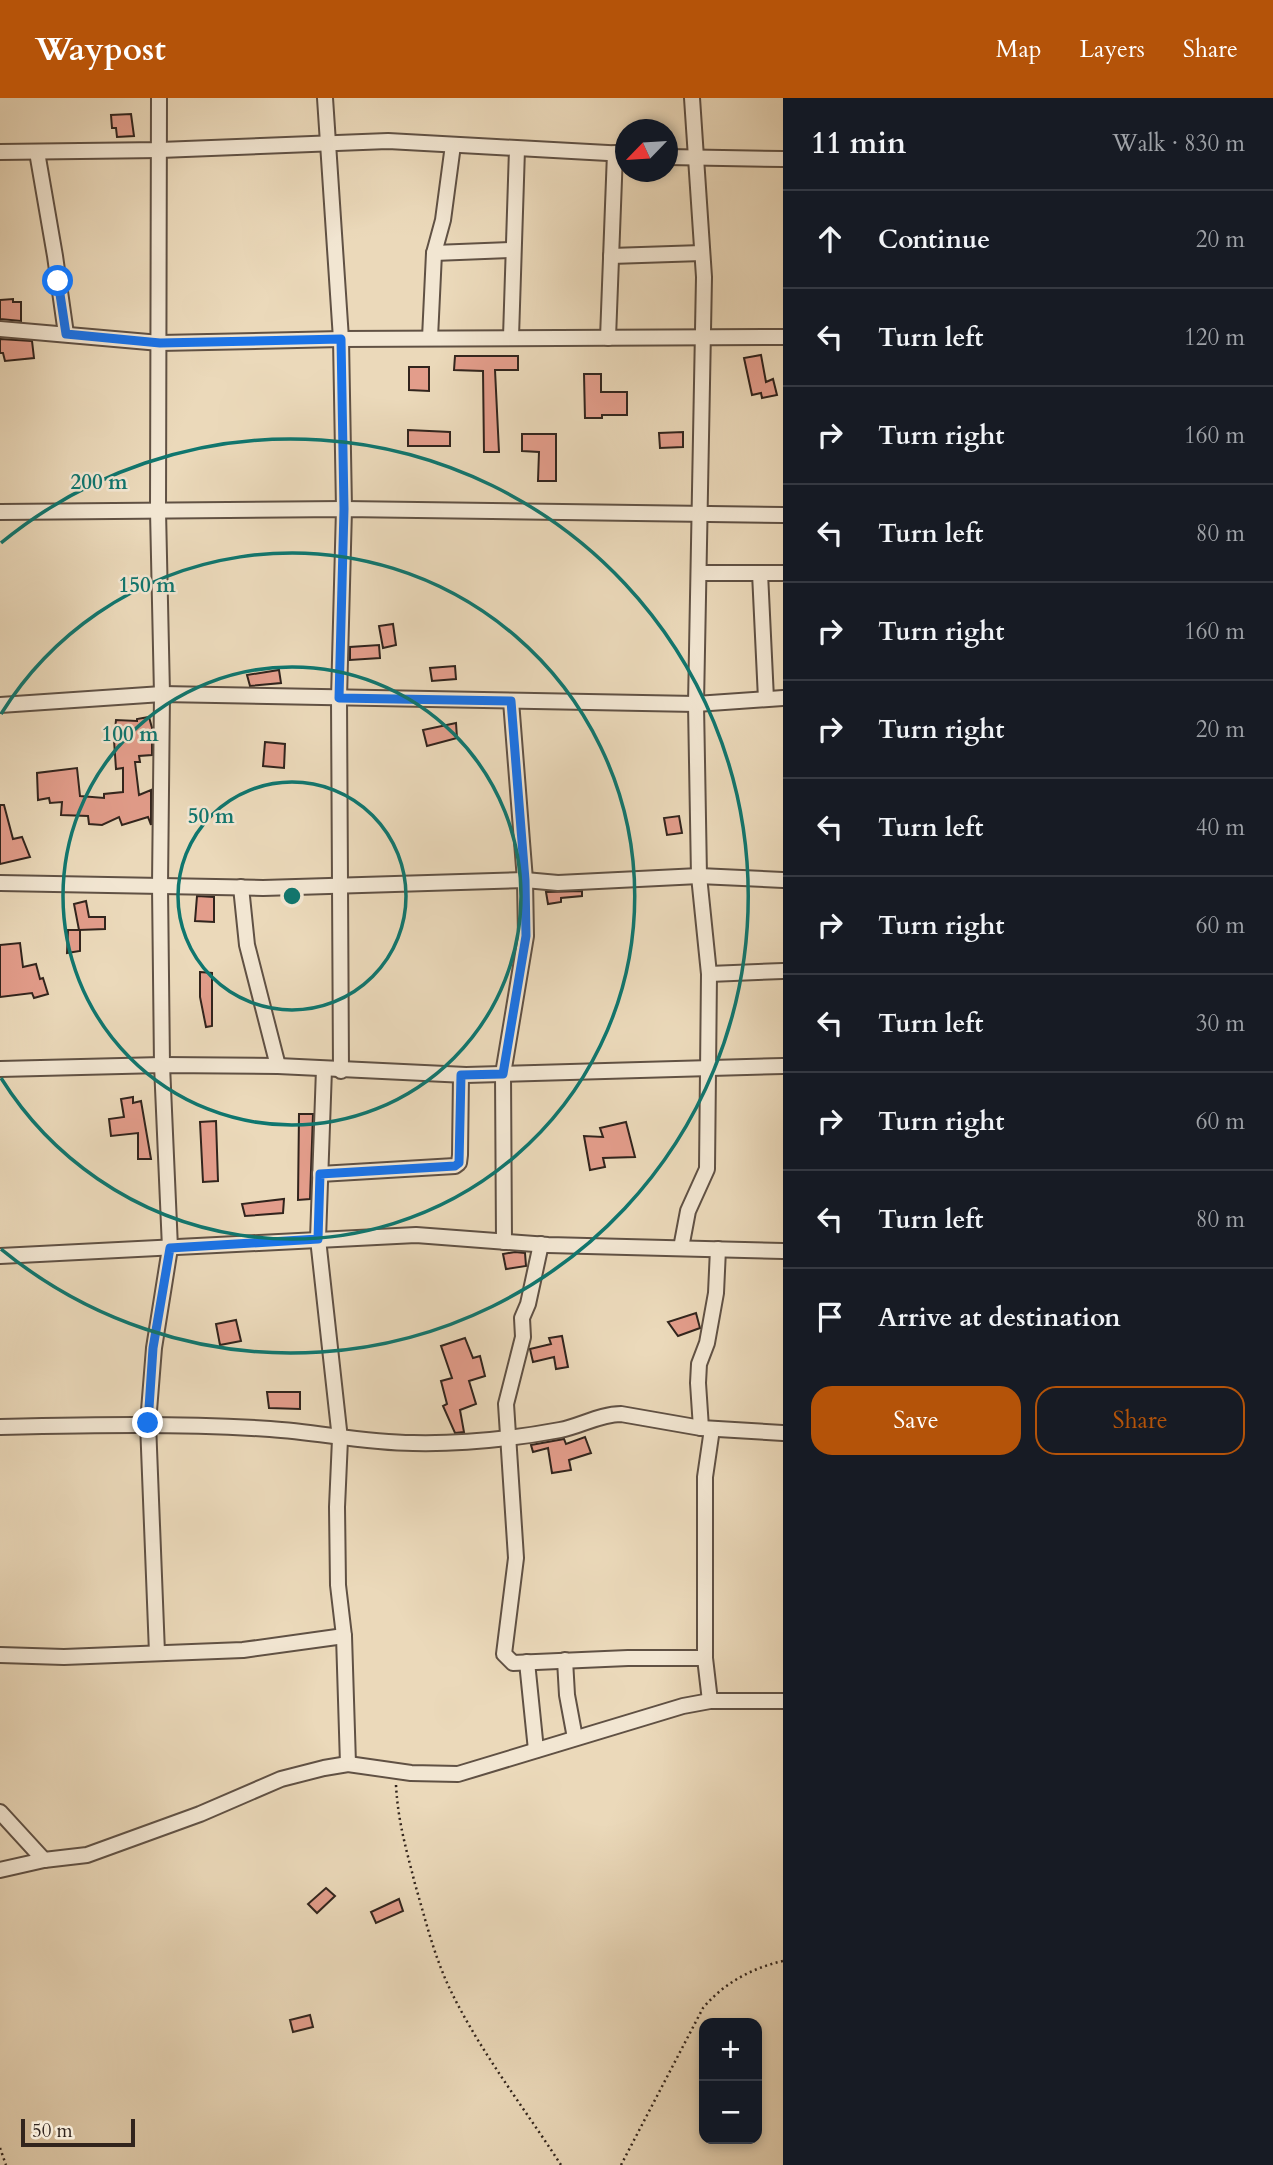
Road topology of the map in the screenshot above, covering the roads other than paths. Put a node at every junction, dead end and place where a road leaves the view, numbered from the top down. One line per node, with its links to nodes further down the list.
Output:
1 (159, 98): 7 (street)
2 (325, 98): 4 (street)
3 (692, 98): 12 (street)
4 (328, 142): 5 (street); 7 (street); 26 (street)
5 (453, 145): 6 (street); 16 (street)
6 (517, 149): 10 (street); 15 (street)
7 (160, 150): 9 (street); 27 (street)
8 (0, 152): 9 (street)
9 (37, 152): 20 (street)
10 (615, 154)
11 (678, 158): 12 (street)
12 (695, 159): 13 (street); 17 (street)
13 (783, 159)
14 (618, 182): 18 (street)
15 (513, 250): 16 (street); 21 (street)
16 (434, 253): 24 (street)
17 (702, 253): 18 (street); 22 (street)
18 (611, 256): 25 (street)
19 (0, 329): 20 (street)
20 (66, 334): 27 (street)
21 (511, 337): 24 (street); 25 (street)
22 (701, 337): 23 (street); 25 (street); 31 (street)
23 (783, 337)
24 (430, 338): 26 (street)
25 (608, 338)
26 (341, 339): 27 (street); 28 (street)
27 (160, 343): 29 (street)
28 (344, 509): 29 (street); 31 (street); 38 (street)
29 (158, 511): 30 (street); 37 (street)
30 (0, 512)
31 (700, 514): 32 (street); 34 (street)
32 (783, 515): 33 (street)
33 (783, 523)
34 (700, 573): 35 (street); 42 (street)
35 (760, 573): 36 (street); 40 (street)
36 (783, 573)
37 (162, 694): 38 (street); 43 (street); 48 (street)
38 (339, 698): 41 (street); 50 (street)
39 (783, 698): 40 (street)
40 (766, 699): 42 (street)
41 (511, 701): 42 (street); 45 (street)
42 (696, 704): 44 (street)
43 (0, 705)
44 (699, 876): 45 (street); 46 (street); 52 (street)
45 (525, 880): 50 (street); 60 (street)
46 (783, 880)
47 (0, 883): 48 (street)
48 (160, 886): 49 (street); 53 (street)
49 (241, 887): 50 (street); 54 (street)
50 (339, 887): 59 (street)
51 (783, 971): 52 (street)
52 (709, 974): 56 (street)
53 (162, 1065): 54 (street); 57 (street); 66 (street)
54 (278, 1066): 58 (street)
55 (783, 1066): 56 (street)
56 (706, 1067): 60 (street); 67 (street)
57 (0, 1069)
58 (324, 1069): 59 (street); 62 (street)
59 (341, 1071): 61 (street)
60 (503, 1074): 61 (street); 64 (street)
61 (461, 1075): 62 (street)
62 (320, 1174): 63 (street)
63 (318, 1239): 64 (street); 66 (street); 75 (street)
64 (504, 1242): 65 (street)
65 (541, 1244): 67 (street); 76 (street)
66 (170, 1248): 70 (street); 71 (street)
67 (681, 1248): 68 (street)
68 (718, 1249): 69 (street); 73 (street)
69 (783, 1251)
70 (0, 1256)
71 (148, 1423): 72 (street); 75 (street); 78 (street)
72 (0, 1427)
73 (706, 1429): 74 (street); 76 (street); 80 (street)
74 (783, 1433)
75 (340, 1439): 76 (street); 77 (street)
76 (507, 1439): 82 (street)
77 (344, 1636): 78 (street); 87 (street)
78 (157, 1653): 79 (street)
79 (0, 1654)
80 (705, 1658): 81 (street); 83 (street)
81 (565, 1660): 82 (street); 85 (street)
82 (527, 1662): 86 (street)
83 (710, 1700): 84 (street); 85 (street)
84 (783, 1701)
85 (575, 1738): 86 (street)
86 (536, 1750): 87 (street)
87 (348, 1764): 89 (street)
88 (0, 1812): 89 (street)
89 (44, 1860): 90 (street)
90 (0, 1870)

